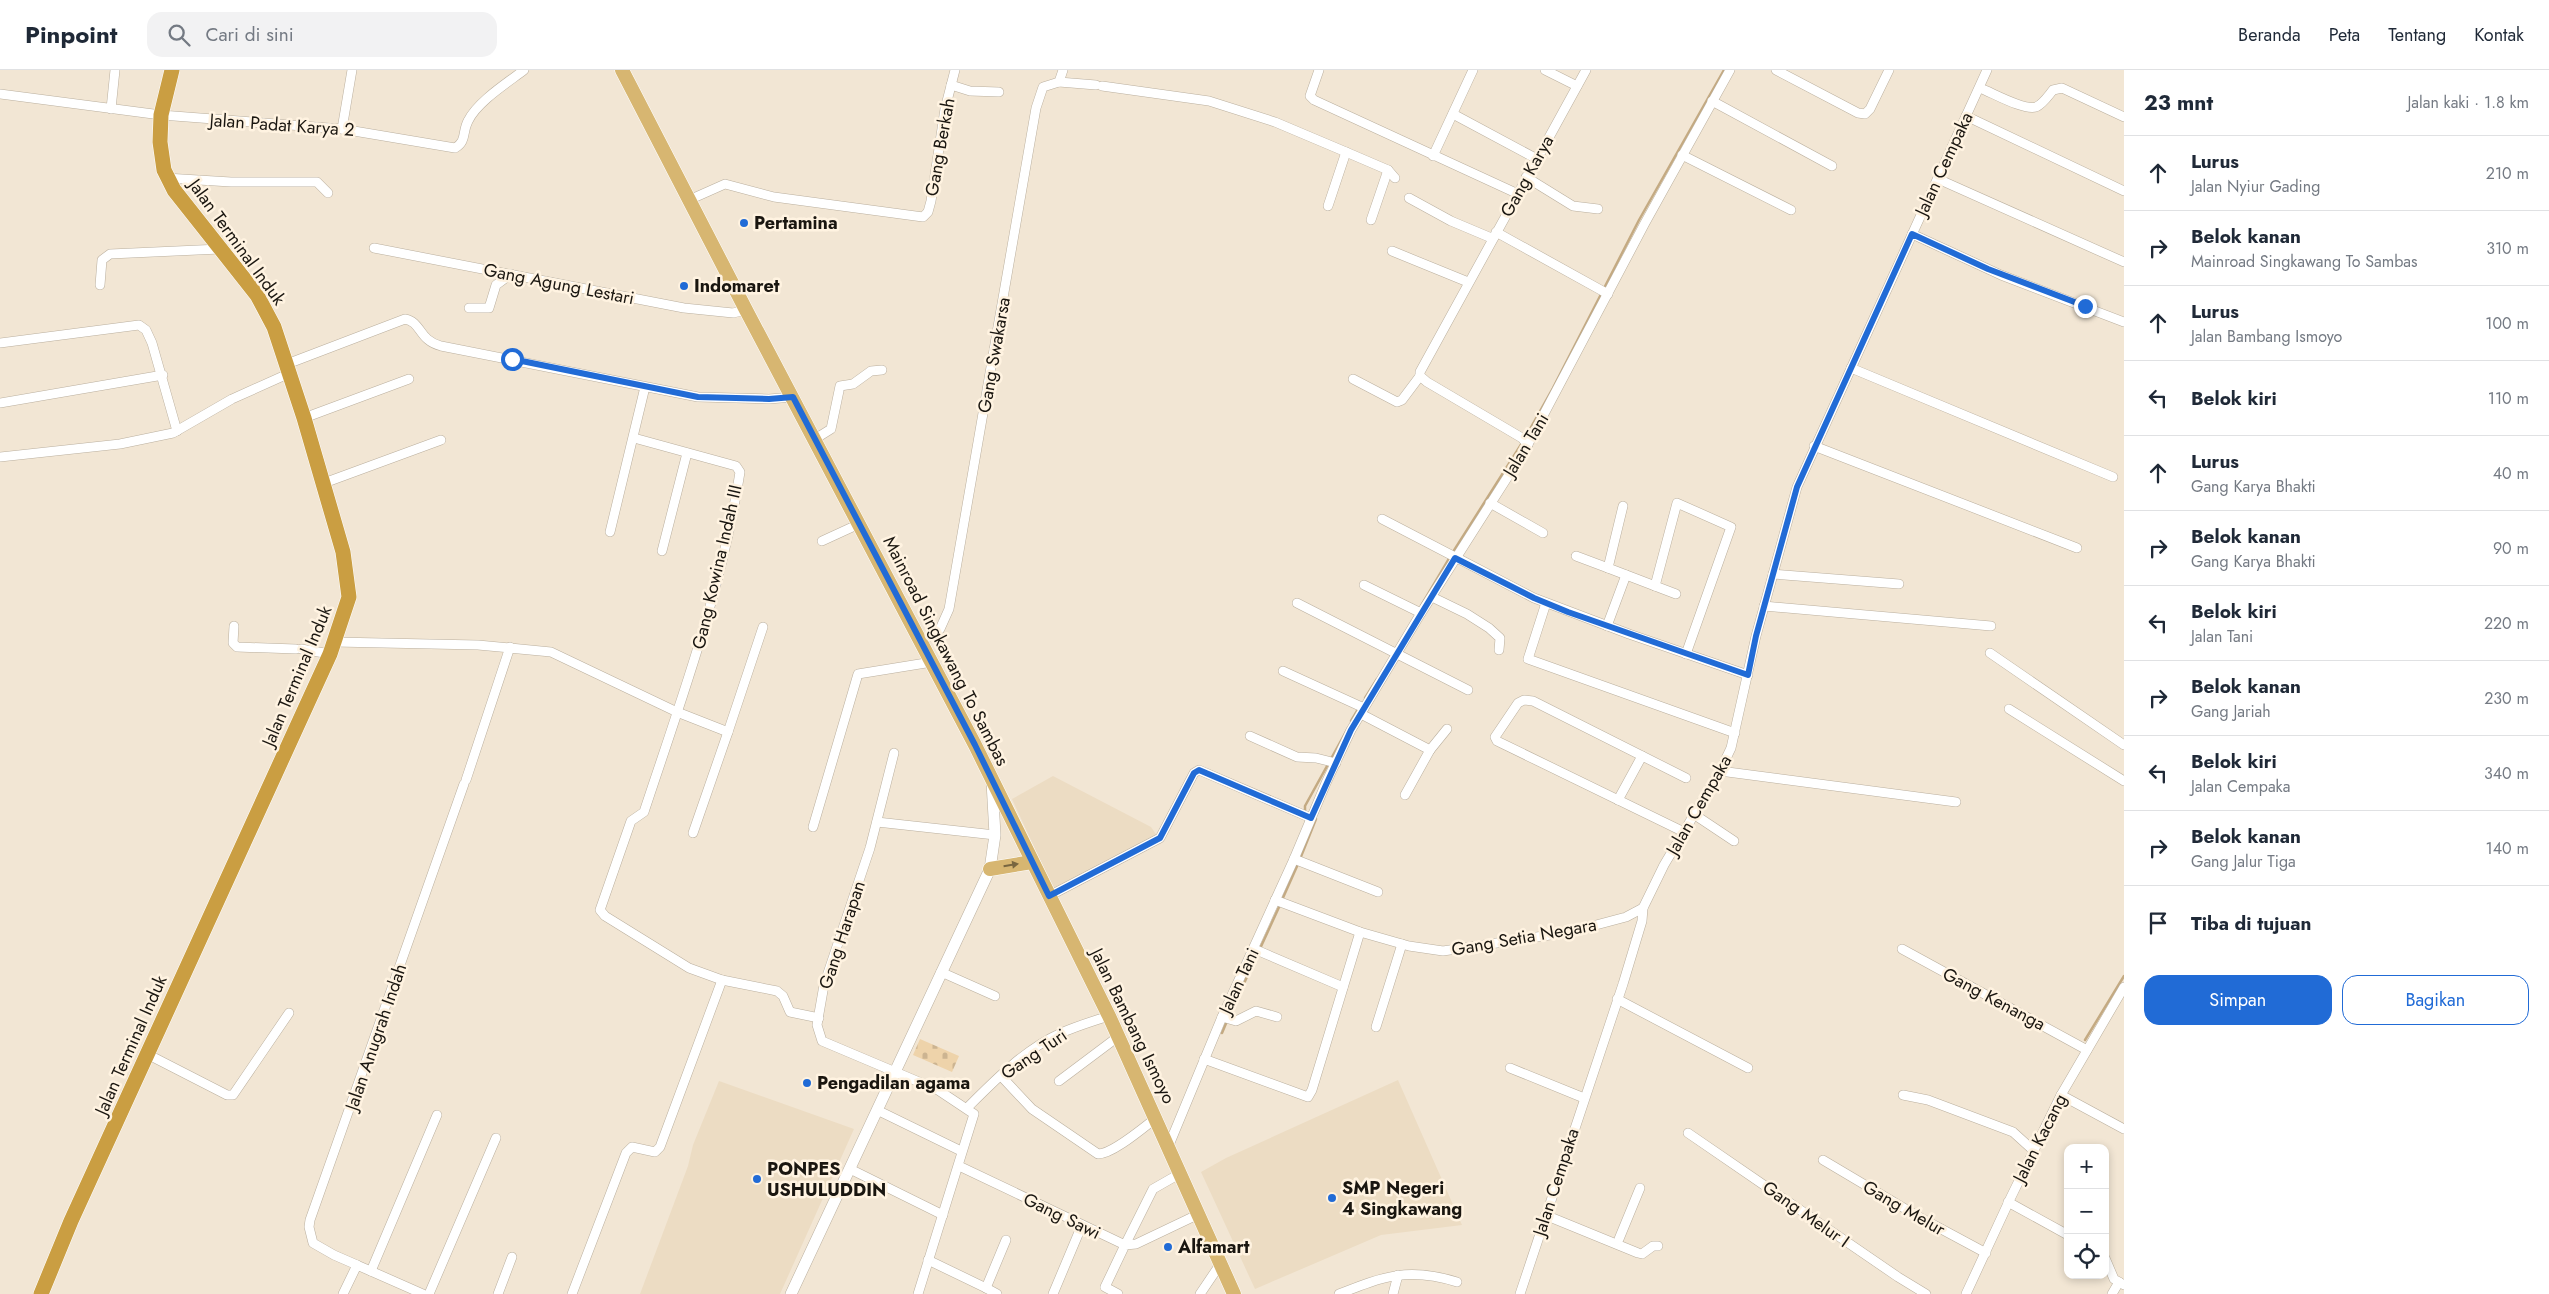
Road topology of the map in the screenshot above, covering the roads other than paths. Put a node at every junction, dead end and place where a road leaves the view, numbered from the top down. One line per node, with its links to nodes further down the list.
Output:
1 (115, 70): 23 (street)
2 (172, 70): 25 (highway, Jalan Terminal Induk)
3 (352, 70): 28 (street)
4 (524, 70): 28 (street, Jalan Padat Karya 2)
5 (622, 70): 43 (main road, Mainroad Singkawang To Sambas)
6 (954, 70): 17 (street, Gang Berkah)
7 (1063, 70): 16 (street)
8 (1319, 70): 31 (street)
9 (1473, 70): 24 (street)
10 (1545, 70): 18 (street)
11 (1586, 70): 18 (street, Gang Karya)
12 (1730, 70): 22 (street, Jalan Tani)
13 (1776, 70): 14 (street)
14 (1889, 70)
15 (1988, 70): 19 (street, Jalan Cempaka)
16 (1059, 82): 29 (street); 110 (street, Gang Swakarsa)
17 (951, 85): 20 (street); 43 (street, Gang Berkah)
18 (1577, 86): 32 (street, Gang Karya)
19 (1980, 88): 26 (street, Jalan Cempaka); 27 (street)
20 (999, 92)
21 (0, 94): 23 (street, Jalan Padat Karya 2)
22 (1712, 101): 30 (street, Jalan Tani); 33 (street)
23 (111, 109): 25 (street, Jalan Padat Karya 2)
24 (1452, 114): 31 (street); 32 (street)
25 (161, 116): 28 (street, Jalan Padat Karya 2); 36 (highway, Jalan Terminal Induk)
26 (1966, 116): 38 (street, Jalan Cempaka); 39 (street)
27 (2124, 116)
28 (342, 129)
29 (1346, 152): 34 (street); 44 (street)
30 (1682, 155): 46 (street); 57 (street, Jalan Tani)
31 (1433, 156): 41 (street)
32 (1537, 159): 35 (street, Gang Karya)
33 (1832, 166)
34 (1388, 170): 37 (street); 47 (street)
35 (1526, 177): 41 (street, Gang Karya); 45 (street)
36 (166, 178): 40 (street); 51 (highway, Jalan Terminal Induk)
37 (1395, 178)
38 (1938, 179): 49 (street, Jalan Cempaka); 53 (street)
39 (2124, 191)
40 (328, 194)
41 (1516, 194): 48 (street, Gang Karya)
42 (1409, 198): 48 (street)
43 (689, 200): 59 (main road, Mainroad Singkawang To Sambas)
44 (1328, 206)
45 (1598, 208)
46 (1791, 210)
47 (1371, 220)
48 (1495, 234): 55 (street, Gang Karya); 57 (street)
49 (1912, 234): 60 (street); 62 (street, Jalan Cempaka)
50 (374, 248): 54 (street, Gang Agung Lestari)
51 (220, 249): 56 (street); 63 (highway, Jalan Terminal Induk)
52 (1392, 252): 55 (street)
53 (2124, 262)
54 (512, 274): 58 (street); 59 (street, Gang Agung Lestari)
55 (1468, 282): 66 (street, Gang Karya)
56 (100, 285)
57 (1606, 293): 77 (street, Jalan Tani)
58 (470, 308)
59 (746, 310): 70 (main road, Mainroad Singkawang To Sambas)
60 (2124, 322)
61 (0, 343): 65 (street)
62 (1851, 368): 78 (street, Jalan Cempaka); 81 (street)
63 (289, 369): 69 (street); 72 (highway, Jalan Terminal Induk); 73 (street)
64 (882, 370): 75 (street)
65 (163, 376): 71 (street); 73 (street)
66 (1420, 376): 68 (street, Gang Karya); 77 (street)
67 (409, 379): 72 (street)
68 (1353, 379)
69 (645, 386): 70 (street); 74 (street)
70 (793, 397): 75 (main road, Mainroad Singkawang To Sambas)
71 (0, 402)
72 (304, 418): 82 (highway, Jalan Terminal Induk)
73 (177, 431): 80 (street)
74 (634, 438): 79 (street, Gang Kowina Indah III); 87 (street)
75 (818, 438): 86 (main road, Mainroad Singkawang To Sambas)
76 (442, 440): 82 (street)
77 (1525, 442): 83 (street, Jalan Tani)
78 (1814, 446): 90 (street); 95 (street, Jalan Cempaka)
79 (687, 453): 91 (street); 123 (street, Gang Kowina Indah III)
80 (0, 457)
81 (2113, 477)
82 (324, 483): 112 (highway, Jalan Terminal Induk)
83 (1490, 503): 88 (street); 93 (street, Jalan Tani)
84 (1623, 506): 94 (street)
85 (1382, 519): 93 (street)
86 (859, 524): 89 (street); 110 (main road, Mainroad Singkawang To Sambas)
87 (610, 532)
88 (1543, 534)
89 (822, 541)
90 (2077, 548)
91 (662, 551)
92 (1576, 556): 94 (street)
93 (1452, 557): 101 (street, Jalan Tani); 103 (street)
94 (1608, 568): 96 (street)
95 (1773, 574): 97 (street); 104 (street, Jalan Cempaka)
96 (1626, 575): 99 (street); 107 (street)
97 (1899, 584)
98 (1364, 586): 105 (street)
99 (1655, 586): 100 (street); 116 (street)
100 (1676, 594)
101 (1432, 597): 105 (street, Jalan Tani); 113 (street)
102 (1297, 603): 114 (street)
103 (1546, 603): 107 (street); 126 (street)
104 (1764, 606): 108 (street); 119 (street, Jalan Cempaka)
105 (1419, 611): 114 (street, Jalan Tani)
106 (234, 626): 112 (street)
107 (1607, 626): 116 (street)
108 (1991, 626)
109 (763, 627): 125 (street)
110 (927, 638): 117 (main road, Mainroad Singkawang To Sambas)
111 (510, 647): 112 (street); 123 (street); 212 (street, Jalan Anugrah Indah)
112 (332, 648): 173 (highway, Jalan Terminal Induk)
113 (1498, 650)
114 (1394, 651): 120 (street); 122 (street, Jalan Tani)
115 (1990, 653): 128 (street)
116 (1686, 654): 119 (street)
117 (932, 662): 134 (main road, Mainroad Singkawang To Sambas); 143 (street)
118 (1283, 671): 122 (street)
119 (1748, 675): 126 (street, Jalan Cempaka)
120 (1468, 690)
121 (2009, 709): 136 (street)
122 (1362, 711): 129 (street); 132 (street, Jalan Tani)
123 (677, 712): 125 (street); 160 (street, Gang Kowina Indah III)
124 (1447, 729): 129 (street)
125 (728, 732): 145 (street)
126 (1734, 733): 133 (street, Jalan Cempaka)
127 (1250, 736): 132 (street)
128 (2124, 745)
129 (1430, 750): 137 (street)
130 (894, 753): 142 (street, Gang Harapan)
131 (1642, 756): 135 (street); 138 (street); 138 (street)
132 (1336, 763): 141 (street, Jalan Tani)
133 (1720, 771): 139 (street); 140 (street, Jalan Cempaka)
134 (992, 778): 146 (street, Mainroad Singkawang To Sambas); 149 (main road, Jalan Bambang Ismoyo)
135 (1686, 778)
136 (2124, 782)
137 (1405, 795)
138 (1618, 800): 144 (street)
139 (1956, 802)
140 (1695, 815): 144 (street, Jalan Cempaka); 147 (street)
141 (1308, 816): 148 (street, Jalan Tani); 152 (street)
142 (878, 822): 146 (street); 168 (street, Gang Harapan)
143 (813, 827)
144 (1684, 832): 154 (street, Jalan Cempaka)
145 (693, 833)
146 (994, 835): 150 (street, Mainroad Singkawang To Sambas)
147 (1734, 841)
148 (1294, 859): 151 (street); 153 (street, Jalan Tani)
149 (1032, 862): 150 (main road, one-way to 149); 152 (main road, Jalan Bambang Ismoyo)
150 (990, 869): 159 (street, Mainroad Singkawang To Sambas)
151 (1378, 892)
152 (1049, 896): 166 (main road, Jalan Bambang Ismoyo)
153 (1281, 903): 155 (street, Gang Setia Negara); 158 (street, Jalan Tani)
154 (1643, 908): 156 (street, Gang Setia Negara); 164 (street, Jalan Cempaka)
155 (1360, 932): 156 (street, Gang Setia Negara); 161 (street)
156 (1402, 944): 170 (street)
157 (1902, 949): 172 (street, Gang Kenanga)
158 (1259, 952): 161 (street); 169 (street, Jalan Tani)
159 (941, 972): 163 (street); 177 (street, Mainroad Singkawang To Sambas)
160 (722, 980): 168 (street); 224 (street)
161 (1342, 987): 174 (street)
162 (2122, 993): 172 (street, Jalan Kacang)
163 (995, 996)
164 (1617, 999): 176 (street); 182 (street, Jalan Cempaka)
165 (289, 1013): 173 (street)
166 (1109, 1016): 171 (main road, Jalan Bambang Ismoyo); 178 (street, Gang Turi)
167 (1277, 1017): 169 (street)
168 (819, 1018): 177 (street, Gang Harapan)
169 (1226, 1019): 174 (street, Jalan Tani)
170 (1376, 1027)
171 (1119, 1036): 179 (street); 186 (main road, Jalan Bambang Ismoyo)
172 (2087, 1050): 181 (street, Jalan Kacang)
173 (147, 1054): 219 (highway, Jalan Terminal Induk)
174 (1204, 1059): 190 (street, Jalan Tani)
175 (1510, 1068): 182 (street)
176 (1748, 1068)
177 (895, 1072): 183 (street); 184 (street, Mainroad Singkawang To Sambas)
178 (1001, 1076): 183 (street, Gang Turi); 186 (street)
179 (1059, 1081)
180 (1903, 1095): 192 (street)
181 (2062, 1095): 187 (street); 192 (street, Jalan Kacang)
182 (1579, 1096): 201 (street, Jalan Cempaka)
183 (967, 1108): 194 (street)
184 (878, 1110): 191 (street); 195 (street, Mainroad Singkawang To Sambas)
185 (437, 1115): 214 (street)
186 (1156, 1118): 190 (main road, Jalan Bambang Ismoyo)
187 (2124, 1129)
188 (1688, 1133): 235 (street, Gang Melur I)
189 (496, 1138): 222 (street)
190 (1171, 1140): 196 (main road, Jalan Bambang Ismoyo)
191 (959, 1150)
192 (2034, 1151): 198 (street, Jalan Kacang)
193 (1823, 1160): 208 (street, Gang Melur)
194 (959, 1166): 200 (street); 202 (street, Gang Sawi)
195 (850, 1169): 200 (street); 225 (street, Mainroad Singkawang To Sambas)
196 (1181, 1173): 199 (main road, Jalan Bambang Ismoyo); 206 (street)
197 (1640, 1188): 204 (street)
198 (2008, 1202): 203 (street); 208 (street, Jalan Kacang)
199 (1199, 1214): 206 (street); 211 (main road, Jalan Bambang Ismoyo)
200 (943, 1215): 210 (street)
201 (1545, 1215): 207 (street); 234 (street, Jalan Cempaka)
202 (1082, 1225): 206 (street, Gang Sawi); 228 (street)
203 (2066, 1234)
204 (1619, 1238)
205 (1006, 1240): 218 (street)
206 (1124, 1245): 229 (street)
207 (1658, 1246)
208 (1986, 1253): 236 (street, Jalan Kacang)
209 (512, 1257): 223 (street)
210 (928, 1260): 218 (street); 226 (street)
211 (1221, 1263): 230 (street); 231 (main road, Jalan Bambang Ismoyo)
212 (357, 1265): 214 (street); 220 (street)
213 (2109, 1267): 217 (street)
214 (371, 1271): 221 (street)
215 (1398, 1275): 216 (street); 232 (street); 233 (street)
216 (1457, 1282)
217 (2121, 1284): 237 (street)
218 (986, 1288): 227 (street)
219 (41, 1294)
220 (343, 1294)
221 (423, 1294)
222 (429, 1294)
223 (498, 1294)
224 (572, 1294)
225 (791, 1294)
226 (918, 1294)
227 (997, 1294)
228 (1053, 1294)
229 (1118, 1294)
230 (1200, 1294)
231 (1234, 1294)
232 (1339, 1294)
233 (1393, 1294)
234 (1520, 1294)
235 (1926, 1294)
236 (1966, 1294)
237 (2112, 1294)

